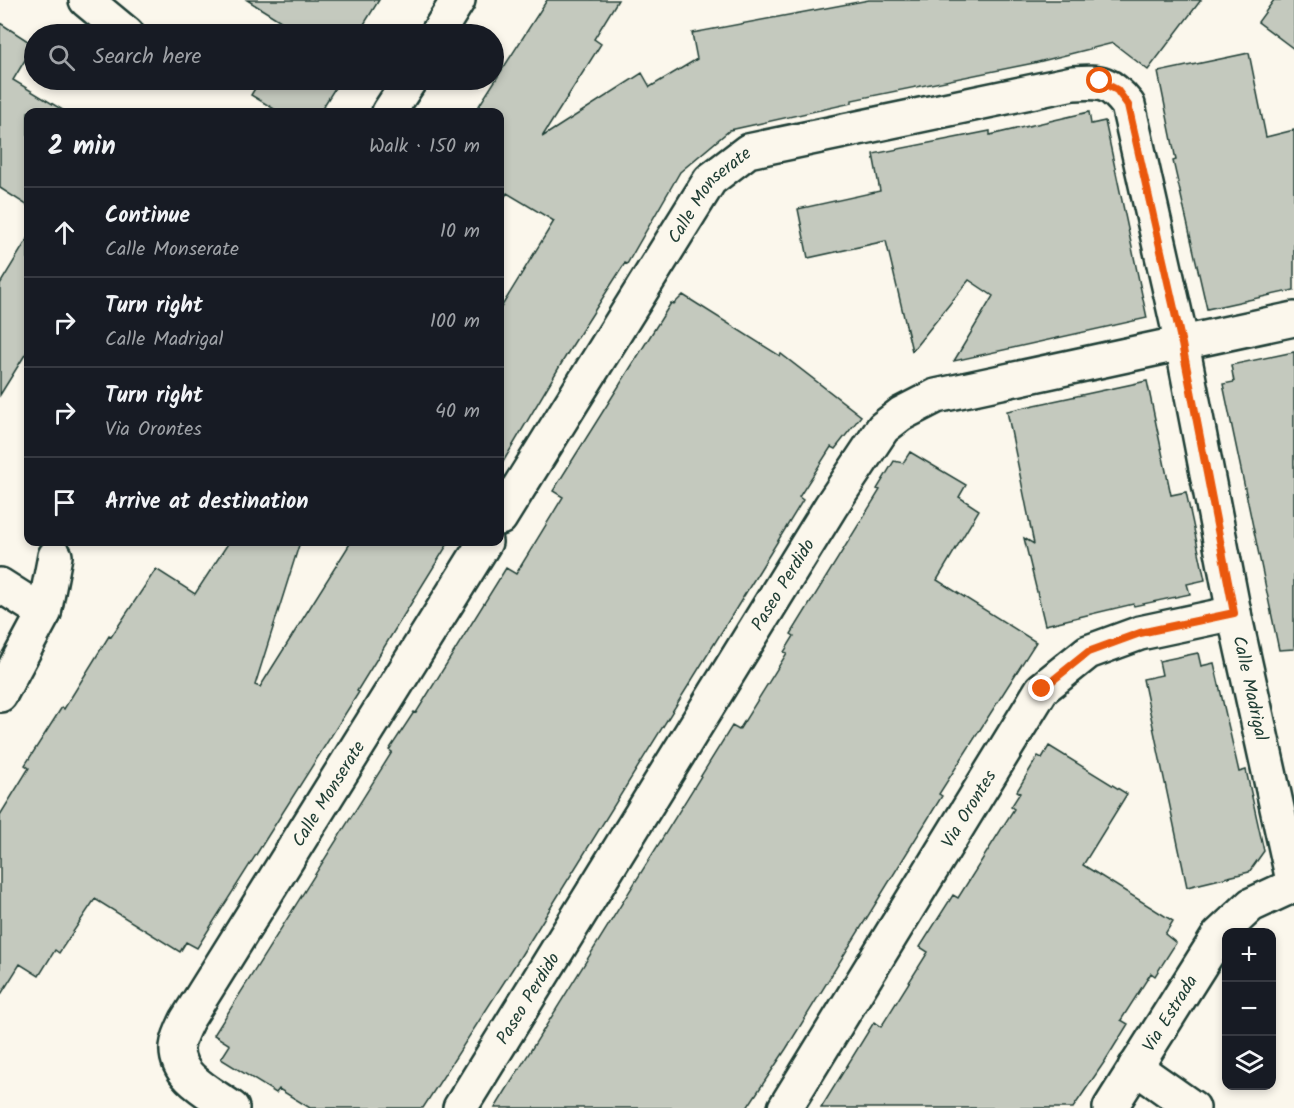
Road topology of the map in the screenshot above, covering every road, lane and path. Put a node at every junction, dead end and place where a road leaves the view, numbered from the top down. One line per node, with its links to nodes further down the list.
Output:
1 (87, 0): 3 (street)
2 (458, 0): 4 (street)
3 (115, 24)
4 (443, 24)
5 (403, 90): 7 (street)
6 (1128, 105): 9 (street, Calle Madrigal); 10 (street, Calle Monserate)
7 (392, 108)
8 (1294, 319): 9 (street, Paseo Perdido)
9 (1182, 344): 15 (street, Calle Madrigal); 20 (street, Paseo Perdido)
10 (504, 512)
11 (482, 546): 19 (street, Calle Monserate)
12 (55, 556): 14 (street)
13 (0, 585): 14 (street)
14 (44, 613): 16 (street)
15 (1234, 613): 17 (street, Calle Madrigal); 21 (street, Via Orontes)
16 (0, 695)
17 (1294, 885): 18 (street, Via Estrada)
18 (1136, 1067): 22 (street, Via Estrada); 23 (street)
19 (232, 1108)
20 (460, 1108)
21 (785, 1108)
22 (1110, 1108)
23 (1193, 1108)

